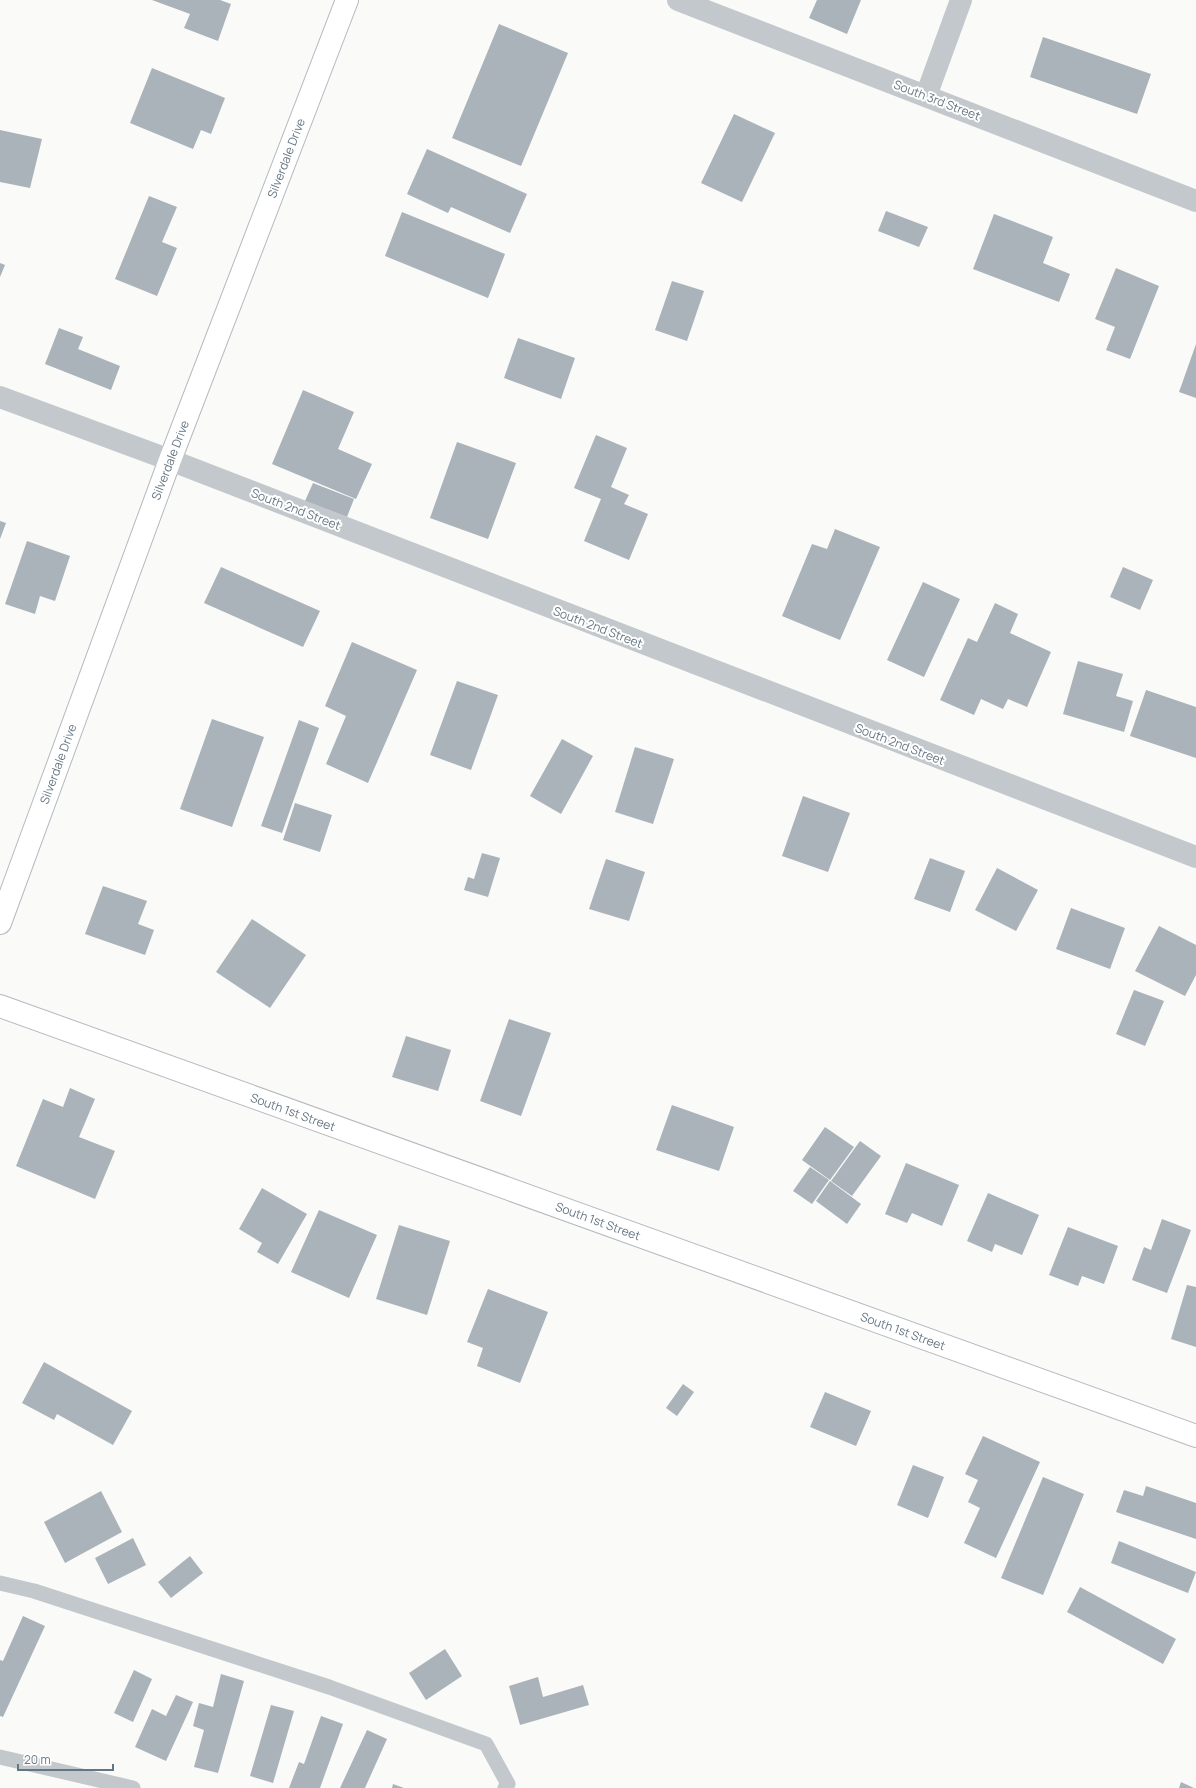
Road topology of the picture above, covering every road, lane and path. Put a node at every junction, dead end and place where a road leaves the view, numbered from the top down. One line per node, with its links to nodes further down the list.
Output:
1 (347, 0): 7 (street, Silverdale Drive)
2 (678, 0): 4 (street, South 3rd Street)
3 (961, 0): 4 (street)
4 (926, 96): 5 (street, South 3rd Street)
5 (1196, 201)
6 (0, 397): 7 (street, South 2nd Street)
7 (170, 460): 8 (street, South 2nd Street); 9 (street, Silverdale Drive)
8 (1196, 857)
9 (0, 923)
10 (0, 1006): 11 (street, South 1st Street)
11 (1196, 1436)
12 (0, 1583): 15 (lane)
13 (0, 1757): 14 (lane)
14 (133, 1788)
15 (505, 1788)

